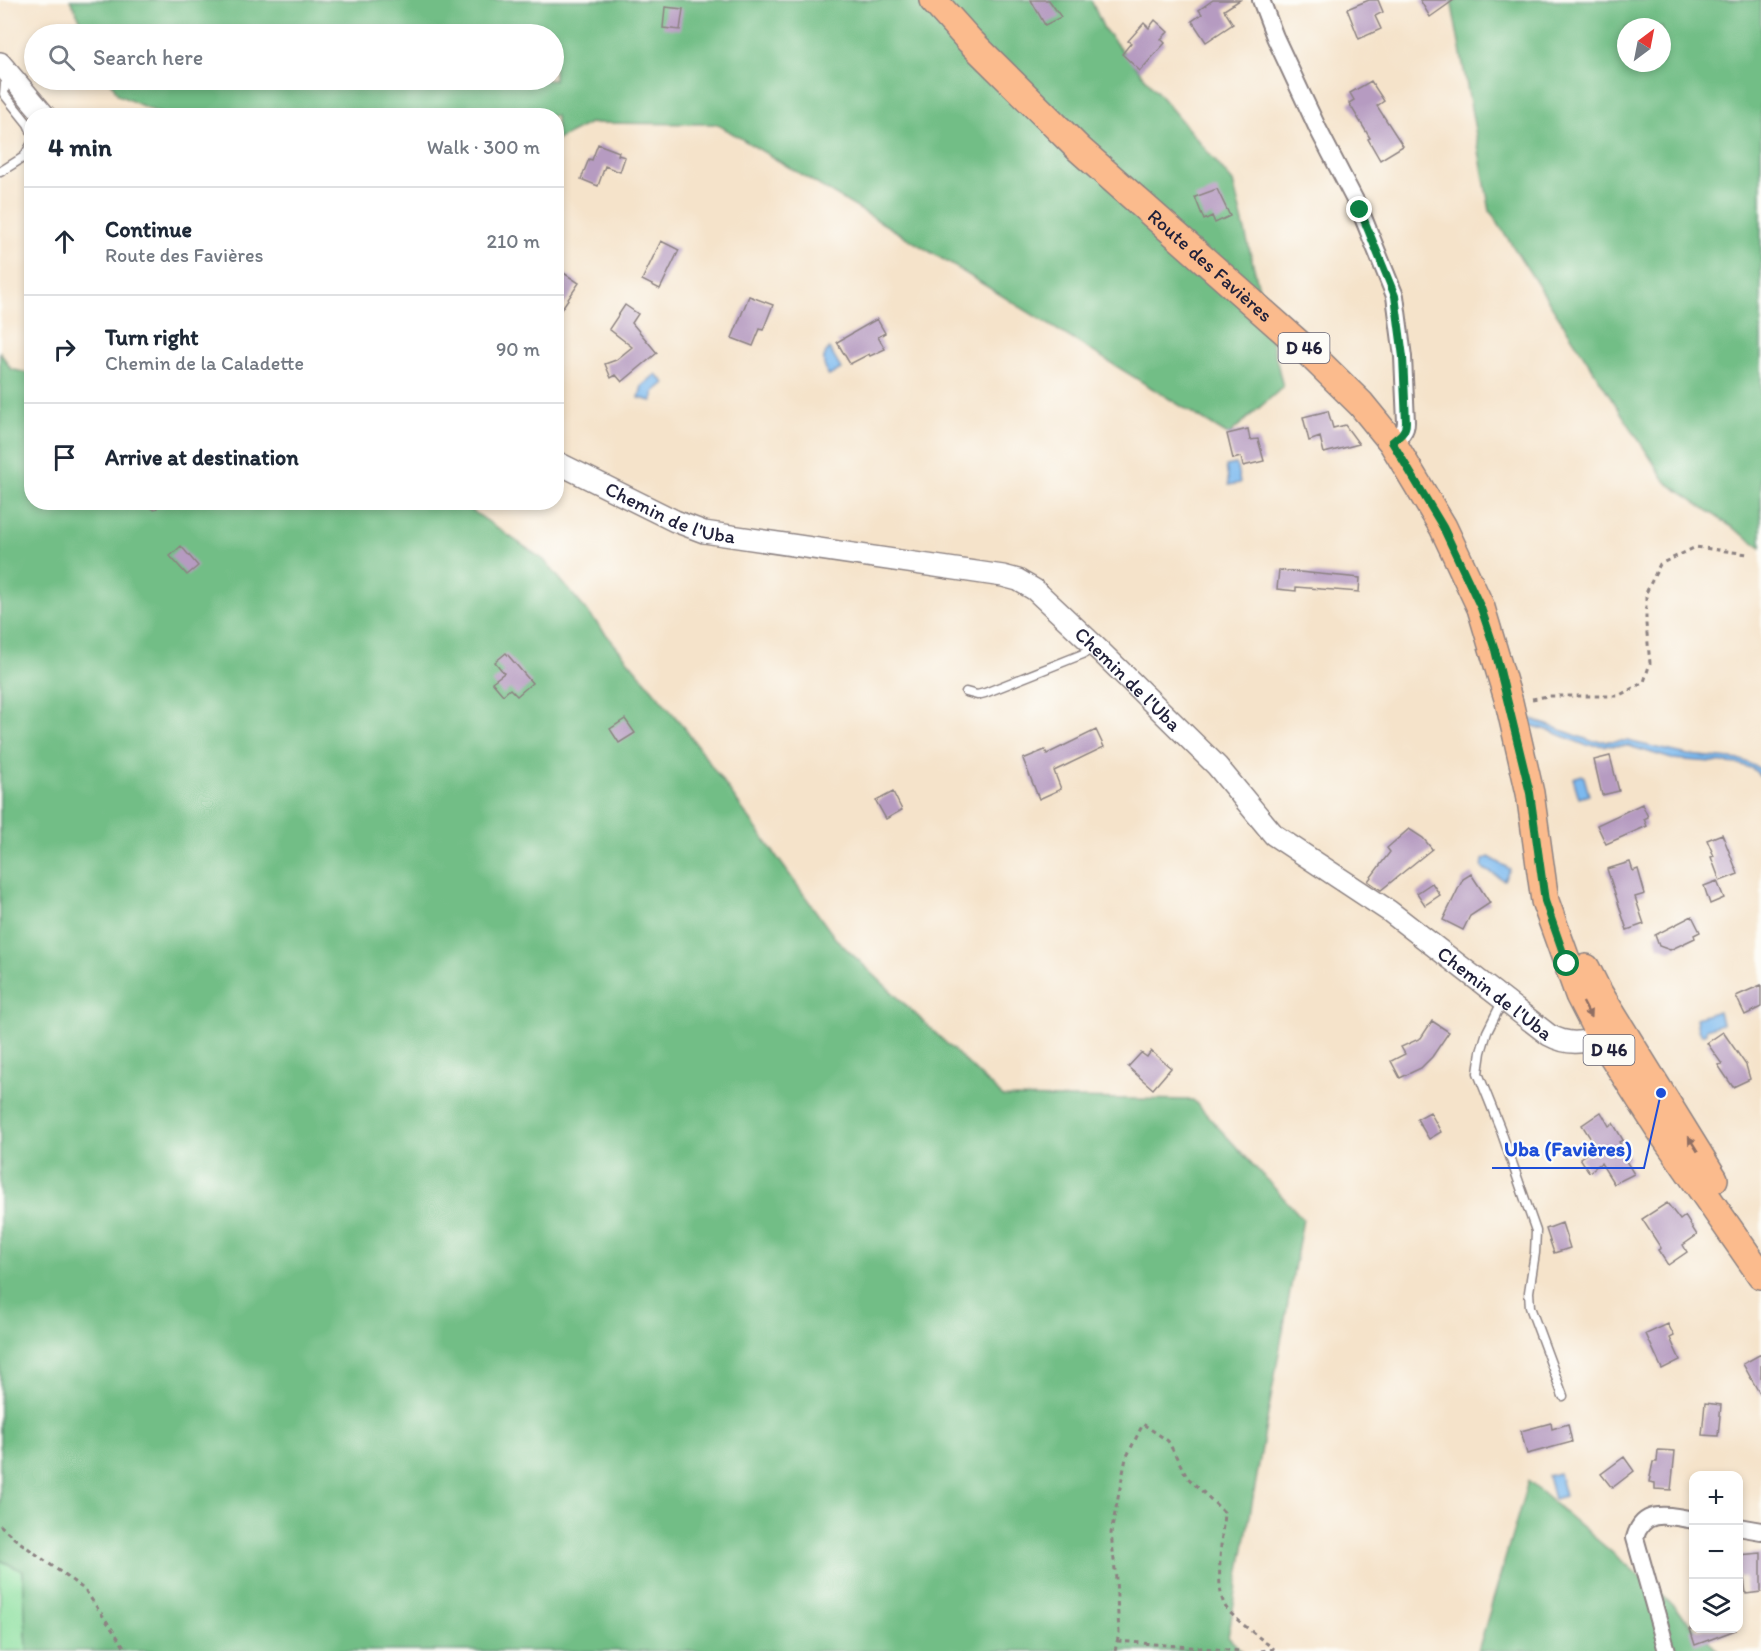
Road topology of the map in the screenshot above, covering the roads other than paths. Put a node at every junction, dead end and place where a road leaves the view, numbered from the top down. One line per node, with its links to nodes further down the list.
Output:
1 (933, 0): 8 (main road, Route des Favières / D 46)
2 (1261, 0): 8 (street)
3 (6, 70): 4 (street); 5 (lane)
4 (38, 108)
5 (24, 119)
6 (24, 157): 7 (lane)
7 (0, 171)
8 (1392, 442): 13 (main road, Route des Favières / D 46)
9 (564, 466): 10 (street, Chemin de l'Uba)
10 (1095, 647): 11 (lane); 12 (street, Chemin de l'Uba)
11 (966, 692)
12 (1504, 999): 13 (street, Chemin de l'Uba); 16 (lane)
13 (1609, 1031): 14 (main road, D 46, one-way to 13); 15 (main road, D 46)
14 (1761, 1269)
15 (1761, 1275)
16 (1563, 1396)
17 (1689, 1519): 20 (street)
18 (1743, 1528): 19 (street)
19 (1761, 1531)
20 (1667, 1651)

